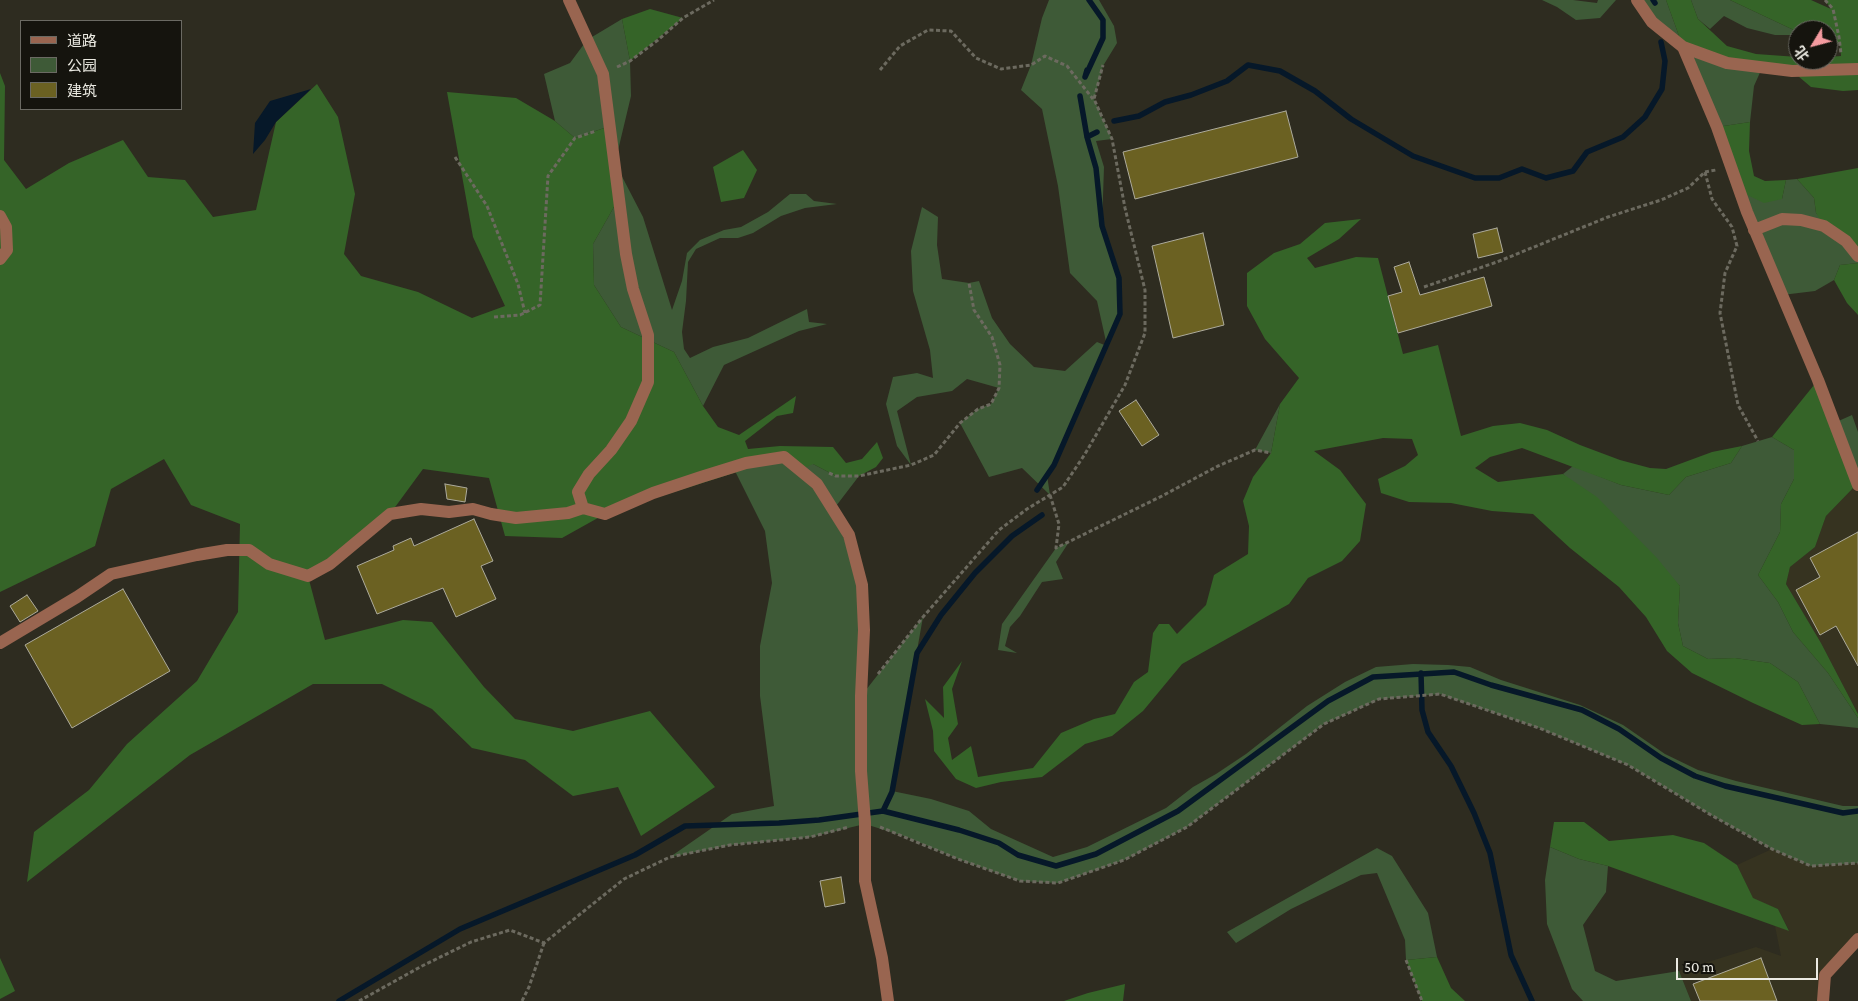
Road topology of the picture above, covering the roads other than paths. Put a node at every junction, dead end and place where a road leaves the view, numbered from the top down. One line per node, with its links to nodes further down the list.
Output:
1 (569, 0): 10 (street)
2 (1637, 0): 3 (street)
3 (1683, 47): 4 (street); 6 (street)
4 (1858, 69)
5 (0, 216): 8 (street)
6 (1754, 230): 7 (street); 9 (street)
7 (1858, 256)
8 (0, 259)
9 (1858, 485)
10 (583, 508): 11 (street); 13 (street)
11 (0, 643)
12 (1858, 939): 14 (street)
13 (888, 1001)
14 (1823, 1001)

